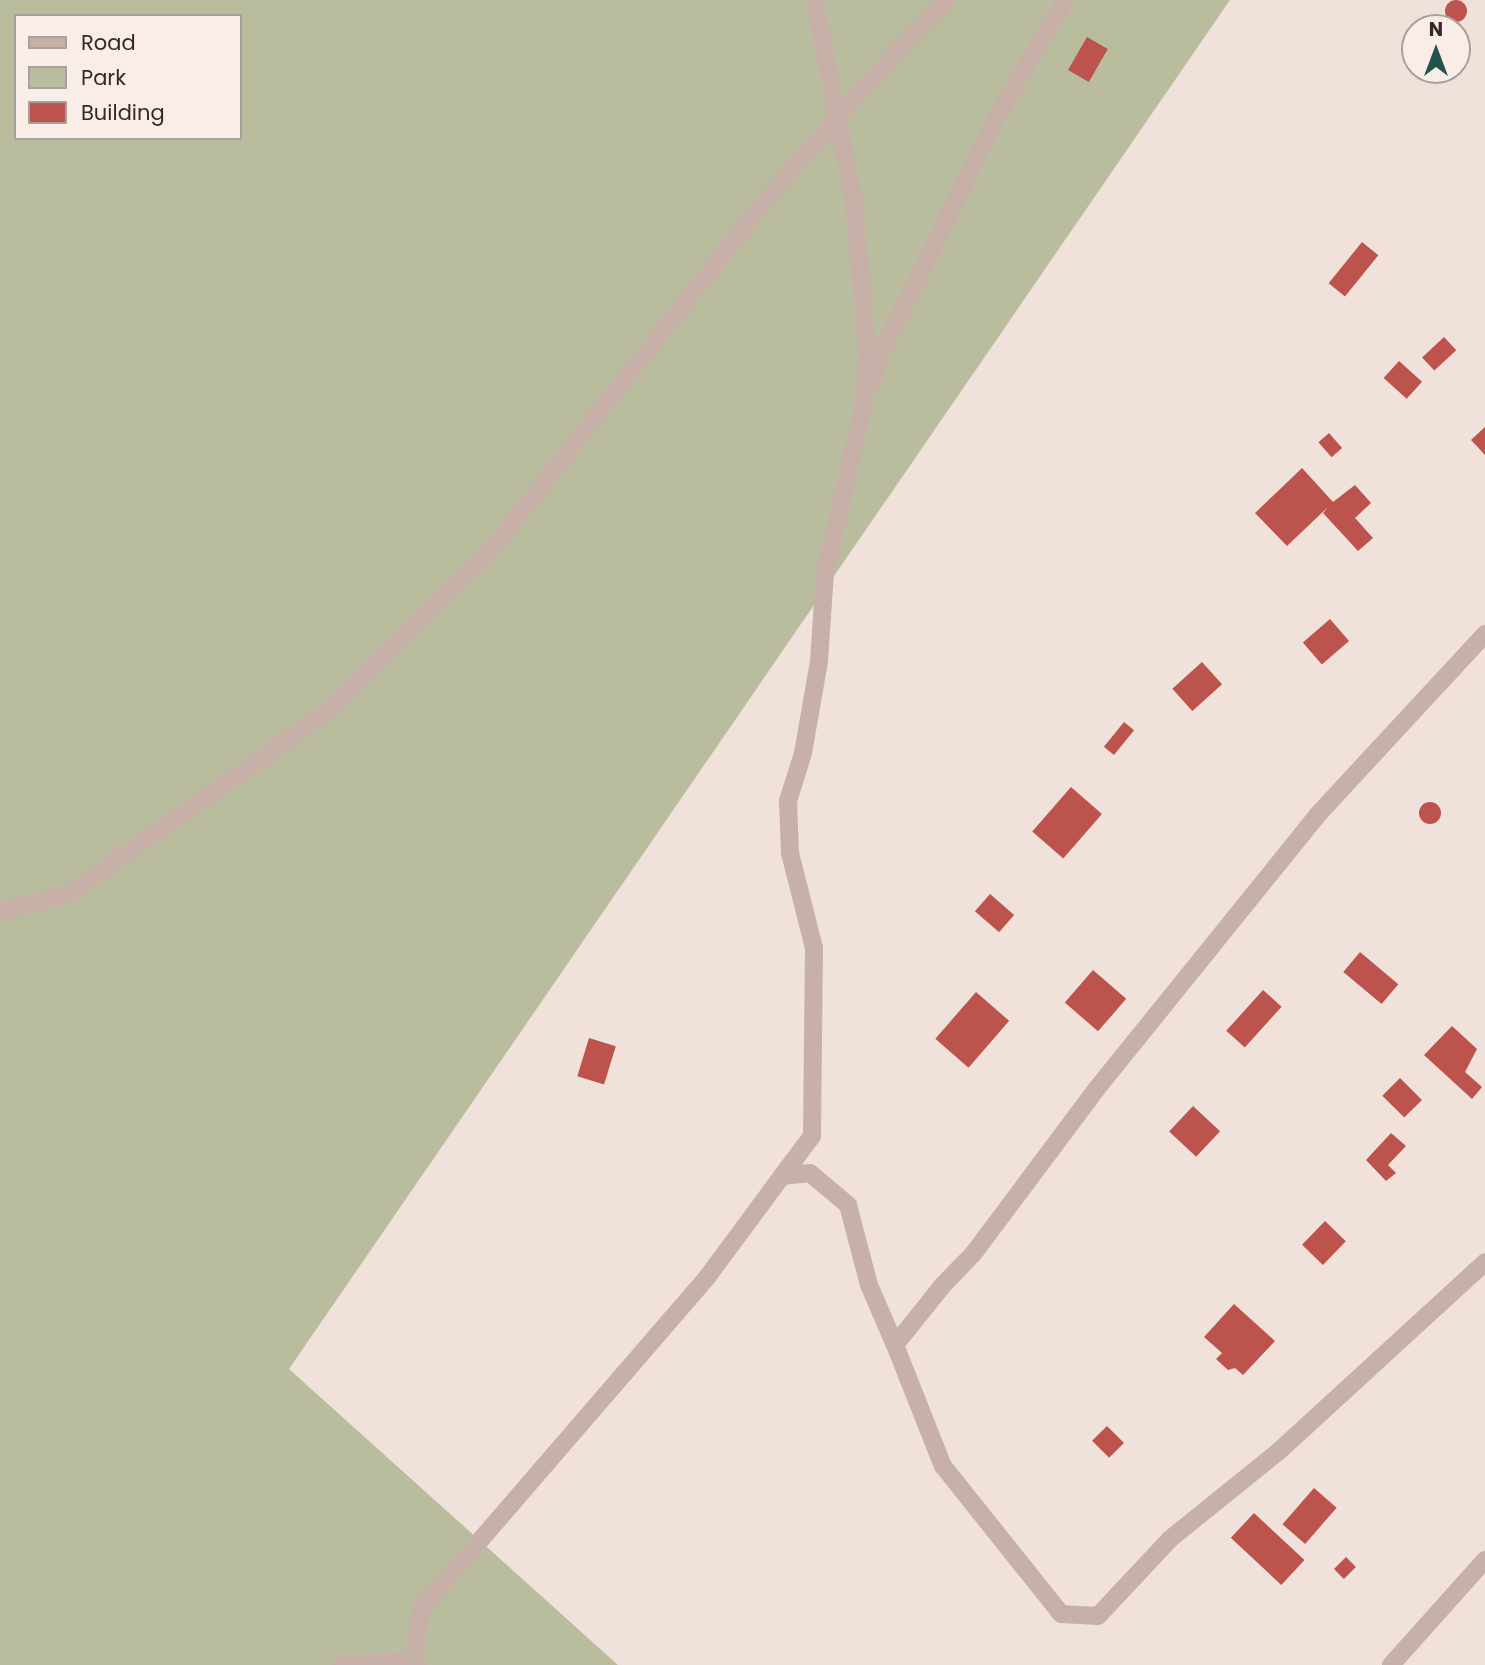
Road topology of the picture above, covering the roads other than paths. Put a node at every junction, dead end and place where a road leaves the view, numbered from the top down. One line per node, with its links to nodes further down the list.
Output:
1 (815, 0): 4 (street)
2 (947, 0): 4 (street)
3 (1065, 0): 5 (street)
4 (837, 118): 5 (street); 7 (street)
5 (862, 411): 8 (street)
6 (1485, 634): 10 (street)
7 (0, 912)
8 (782, 1176): 10 (street); 12 (street)
9 (1485, 1262): 10 (street)
10 (895, 1345)
11 (1485, 1560): 14 (street)
12 (417, 1662): 13 (street)
13 (341, 1665)
14 (1391, 1665)

